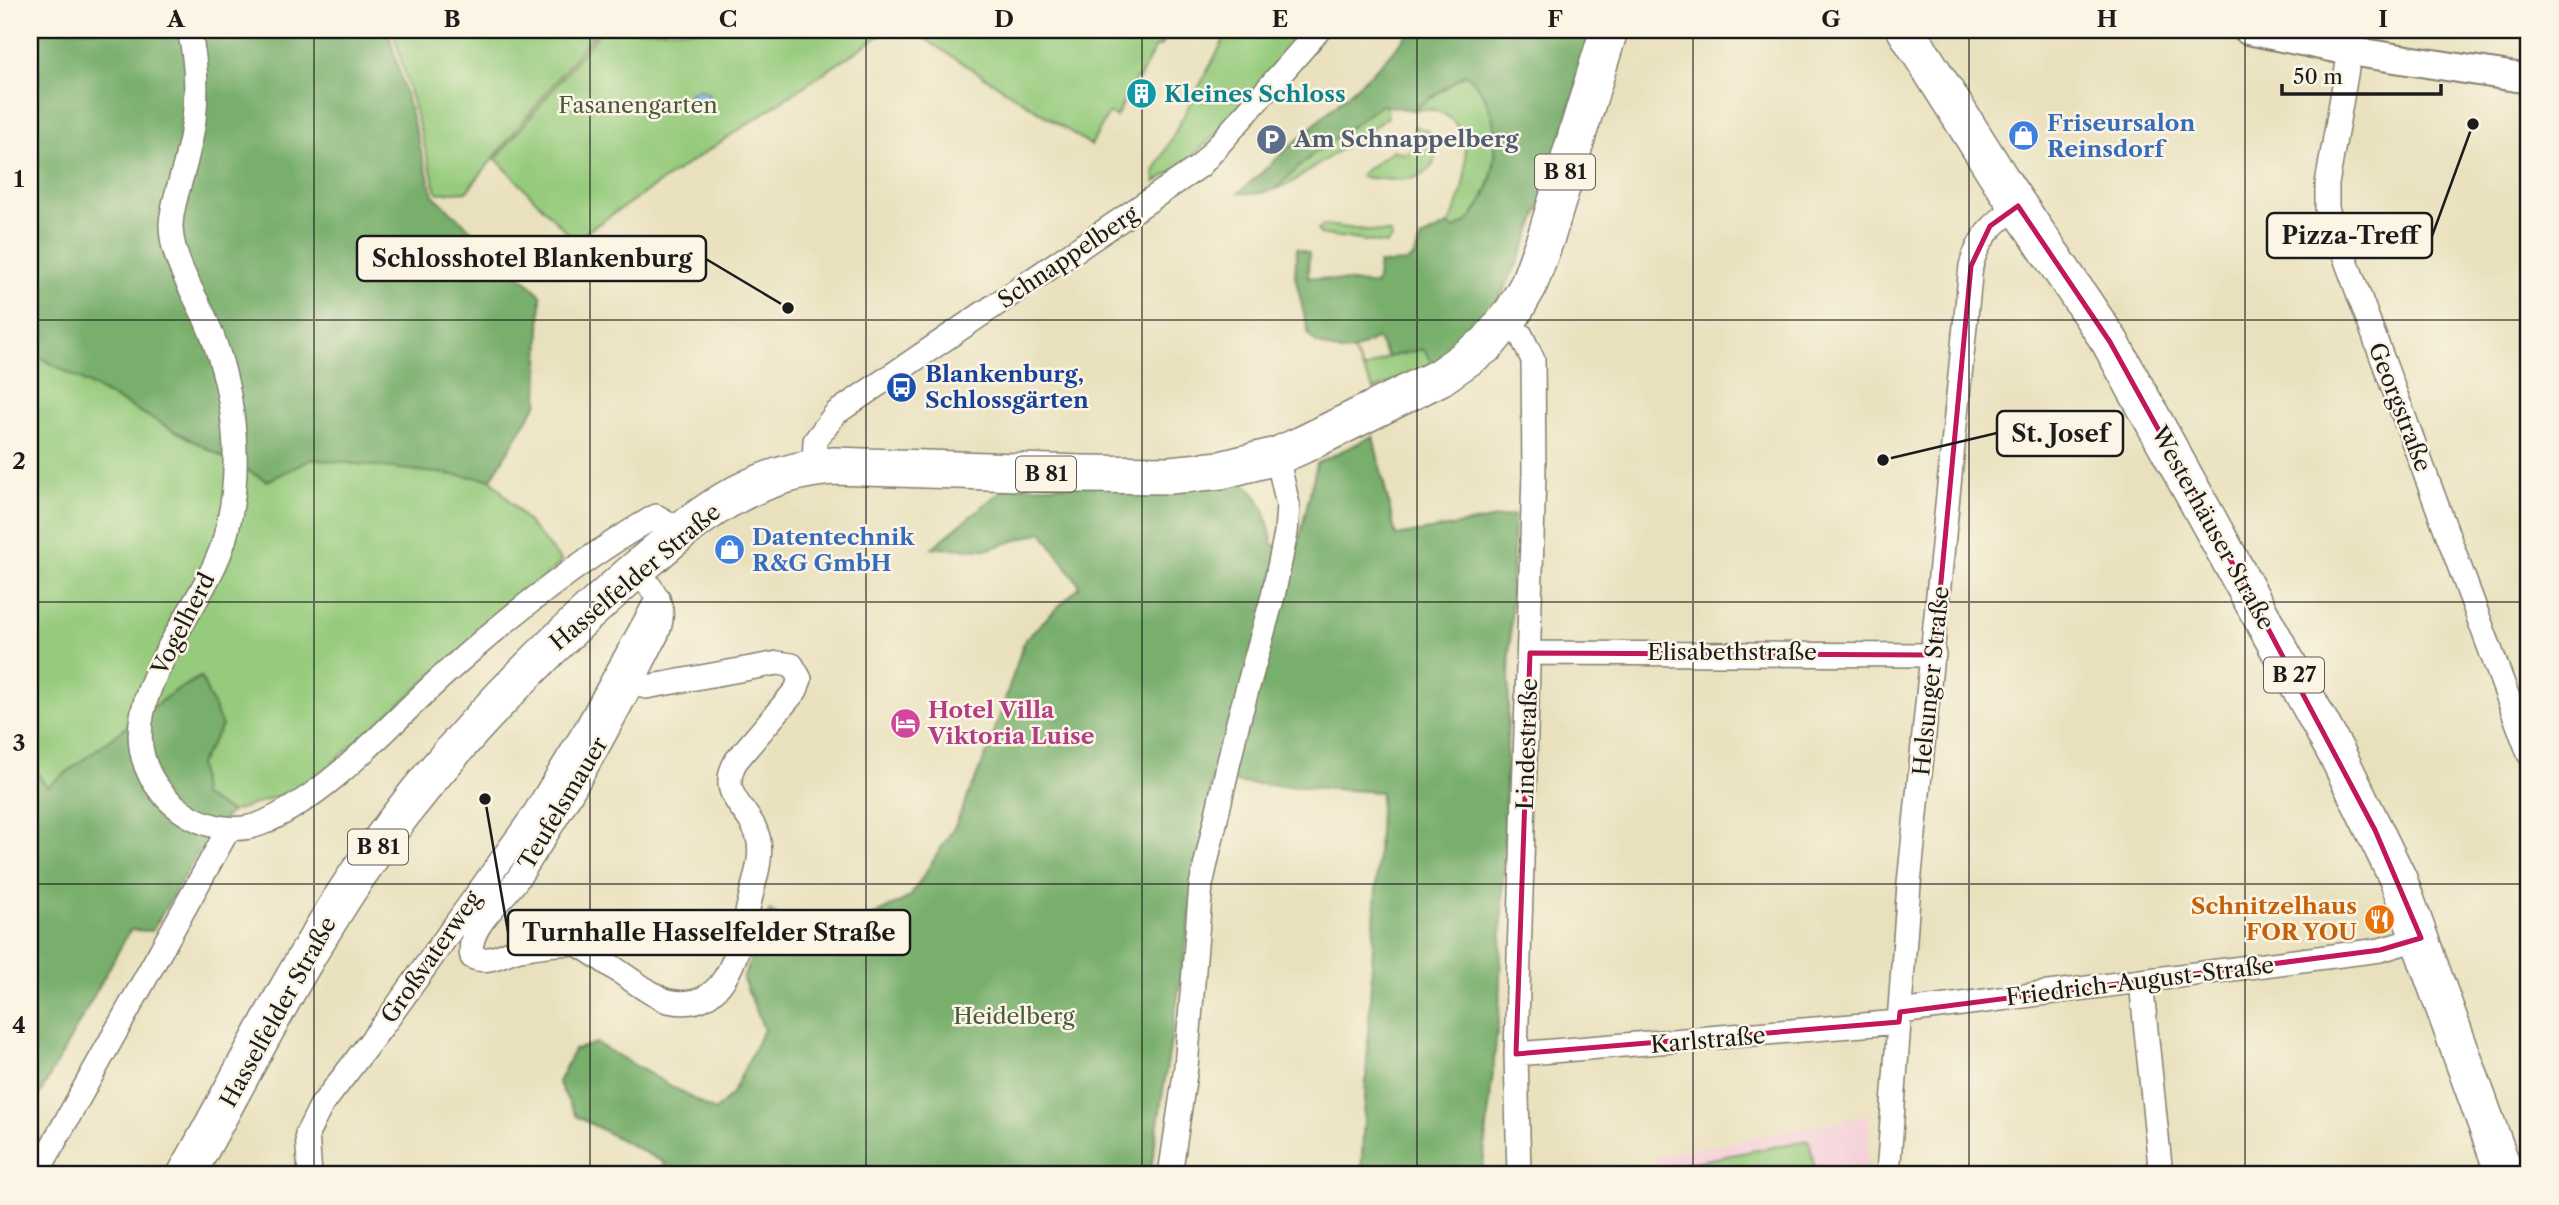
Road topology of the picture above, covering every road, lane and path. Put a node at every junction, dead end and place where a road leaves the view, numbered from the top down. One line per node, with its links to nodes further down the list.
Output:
1 (189, 30): 19 (street, Vogelherd)
2 (1319, 30): 12 (street, Schnappelberg)
3 (1609, 30): 10 (main road, Hasselfelder Straße / B 81)
4 (1906, 30): 9 (main road, Westerhäuser Straße / B 27)
5 (2248, 30): 6 (street)
6 (2292, 35): 7 (street)
7 (2350, 51): 8 (street); 18 (street, Georgstraße)
8 (2529, 79)
9 (2018, 206): 16 (street, Helsunger Straße); 20 (main road, Westerhäuser Straße / B 27)
10 (1505, 323): 11 (main road, Hasselfelder Straße / B 81); 15 (street, Lindestraße)
11 (1277, 456): 12 (main road, Hasselfelder Straße / B 81); 27 (street)
12 (814, 468): 13 (main road, Hasselfelder Straße / B 81)
13 (683, 531): 14 (main road, Hasselfelder Straße / B 81); 19 (street, Vogelherd)
14 (647, 584): 17 (street, Teufelsmauer); 25 (main road, Hasselfelder Straße / B 81); 26 (street, Großvaterweg)
15 (1530, 653): 16 (street, Elisabethstraße); 23 (street, Lindestraße)
16 (1934, 655): 22 (street, Helsunger Straße)
17 (634, 680): 17 (street, Teufelsmauer)
18 (2529, 754)
19 (228, 830): 24 (street)
20 (2421, 938): 21 (street, Friedrich-August-Straße); 31 (main road, Westerhäuser Straße / B 27)
21 (2141, 982): 22 (street, Friedrich-August-Straße); 30 (street)
22 (1899, 1017): 23 (street, Karlstraße); 29 (street, Helsunger Straße)
23 (1516, 1054): 28 (street, Lindestraße)
24 (36, 1175)
25 (186, 1175)
26 (310, 1175)
27 (1170, 1175)
28 (1519, 1175)
29 (1888, 1175)
30 (2161, 1175)
31 (2505, 1175)

